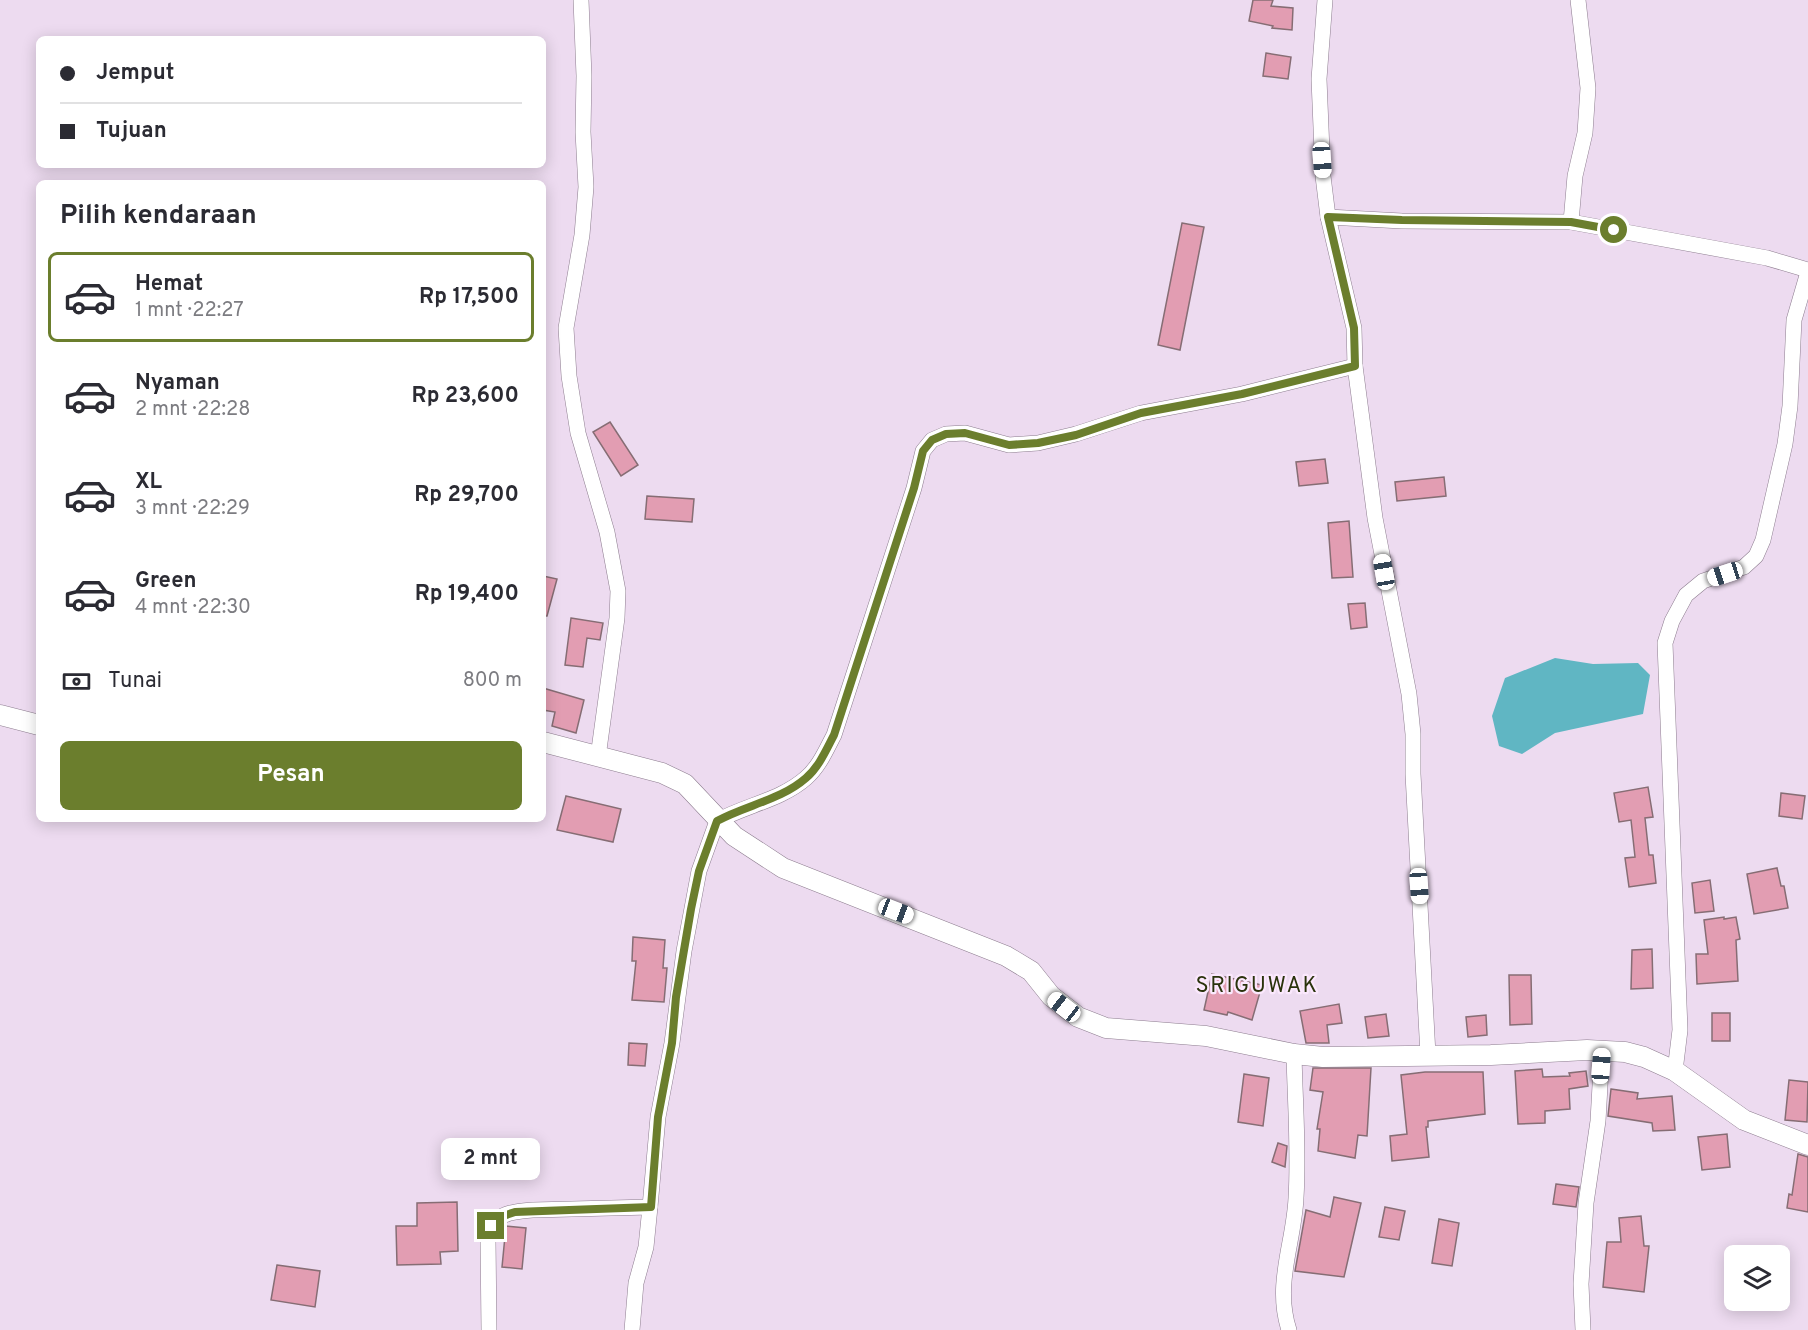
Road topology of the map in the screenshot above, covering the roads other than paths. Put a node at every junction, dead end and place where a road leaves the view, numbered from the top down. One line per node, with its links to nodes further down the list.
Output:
1 (581, 0): 11 (street)
2 (1325, 0): 4 (street)
3 (1578, 0): 5 (street)
4 (1328, 217): 5 (street); 7 (street)
5 (1571, 222): 6 (street)
6 (1808, 271): 16 (street)
7 (1355, 366): 12 (street); 15 (street)
8 (0, 715): 9 (street)
9 (36, 724)
10 (546, 743): 11 (street)
11 (597, 757): 12 (street)
12 (717, 821): 14 (street); 18 (street)
13 (1602, 1050): 15 (street); 16 (street); 22 (street)
14 (1294, 1054): 15 (street); 21 (street)
15 (1428, 1055)
16 (1675, 1071): 17 (street)
17 (1808, 1145)
18 (651, 1207): 19 (street); 20 (street)
19 (489, 1330)
20 (632, 1330)
21 (1290, 1330)
22 (1582, 1330)

